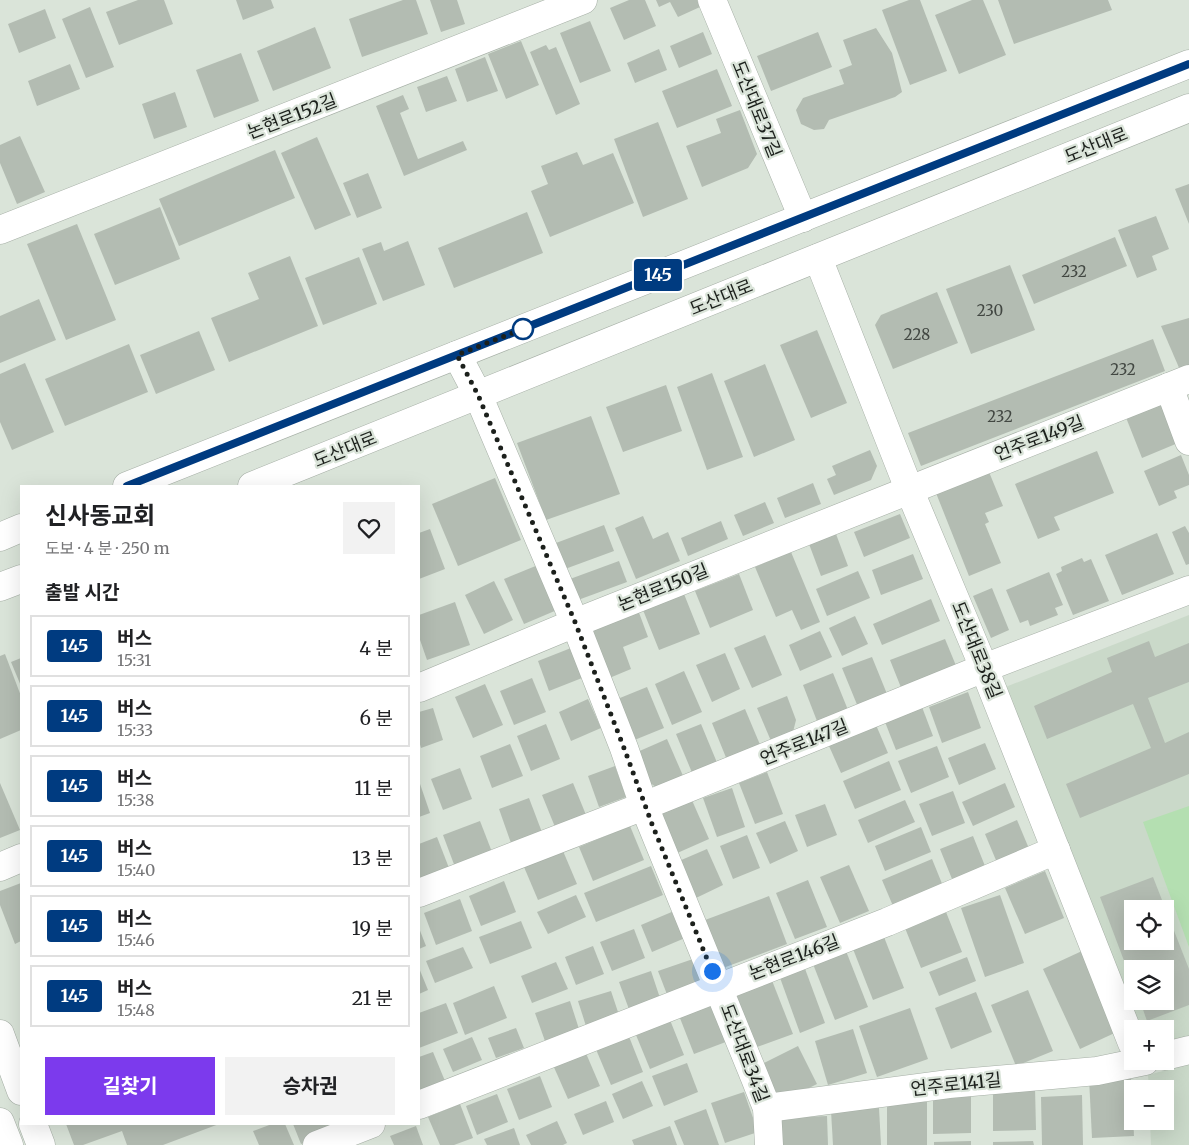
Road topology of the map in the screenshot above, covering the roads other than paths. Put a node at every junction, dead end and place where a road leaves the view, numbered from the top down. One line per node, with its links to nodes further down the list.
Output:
1 (583, 0): 6 (street, 논현로152길)
2 (712, 0): 5 (street, 도산대로37길)
3 (1189, 64): 5 (street)
4 (1189, 108): 7 (street, 도산대로)
5 (802, 218): 8 (street)
6 (0, 230)
7 (818, 258): 10 (street, 도산대로); 14 (street, 도산대로38길)
8 (457, 355): 10 (street, 도산대로34길); 12 (street)
9 (1179, 383): 11 (street, 언주로149길); 14 (street, 언주로149길)
10 (478, 395): 13 (street, 도산대로); 22 (street, 도산대로34길)
11 (1189, 441)
12 (130, 485)
13 (254, 485)
14 (910, 489): 22 (street, 논현로150길); 23 (street, 도산대로38길)
15 (20, 523): 16 (street)
16 (0, 525)
17 (20, 528): 18 (street)
18 (0, 536)
19 (20, 579): 20 (street)
20 (0, 587)
21 (1189, 590): 23 (street, 언주로147길)
22 (575, 622): 24 (street, 논현로150길); 25 (street, 도산대로34길)
23 (984, 668): 25 (street, 언주로147길); 26 (street, 도산대로38길)
24 (420, 688)
25 (644, 806): 29 (street, 언주로147길); 30 (street, 도산대로34길)
26 (1056, 850): 30 (street, 논현로146길); 31 (street, 도산대로38길)
27 (20, 858): 28 (street)
28 (0, 867)
29 (420, 893)
30 (719, 986): 37 (street, 논현로146길); 38 (street, 도산대로34길)
31 (1128, 1020)
32 (0, 1034): 36 (street)
33 (1189, 1050): 34 (street, 언주로141길)
34 (1174, 1052)
35 (1124, 1063): 38 (street, 언주로141길)
36 (20, 1088)
37 (420, 1105)
38 (767, 1108): 45 (street, 도산대로34길)
39 (0, 1122): 42 (street)
40 (33, 1125): 43 (street)
41 (372, 1129): 44 (street)
42 (9, 1145)
43 (42, 1145)
44 (317, 1145)
45 (768, 1145)

